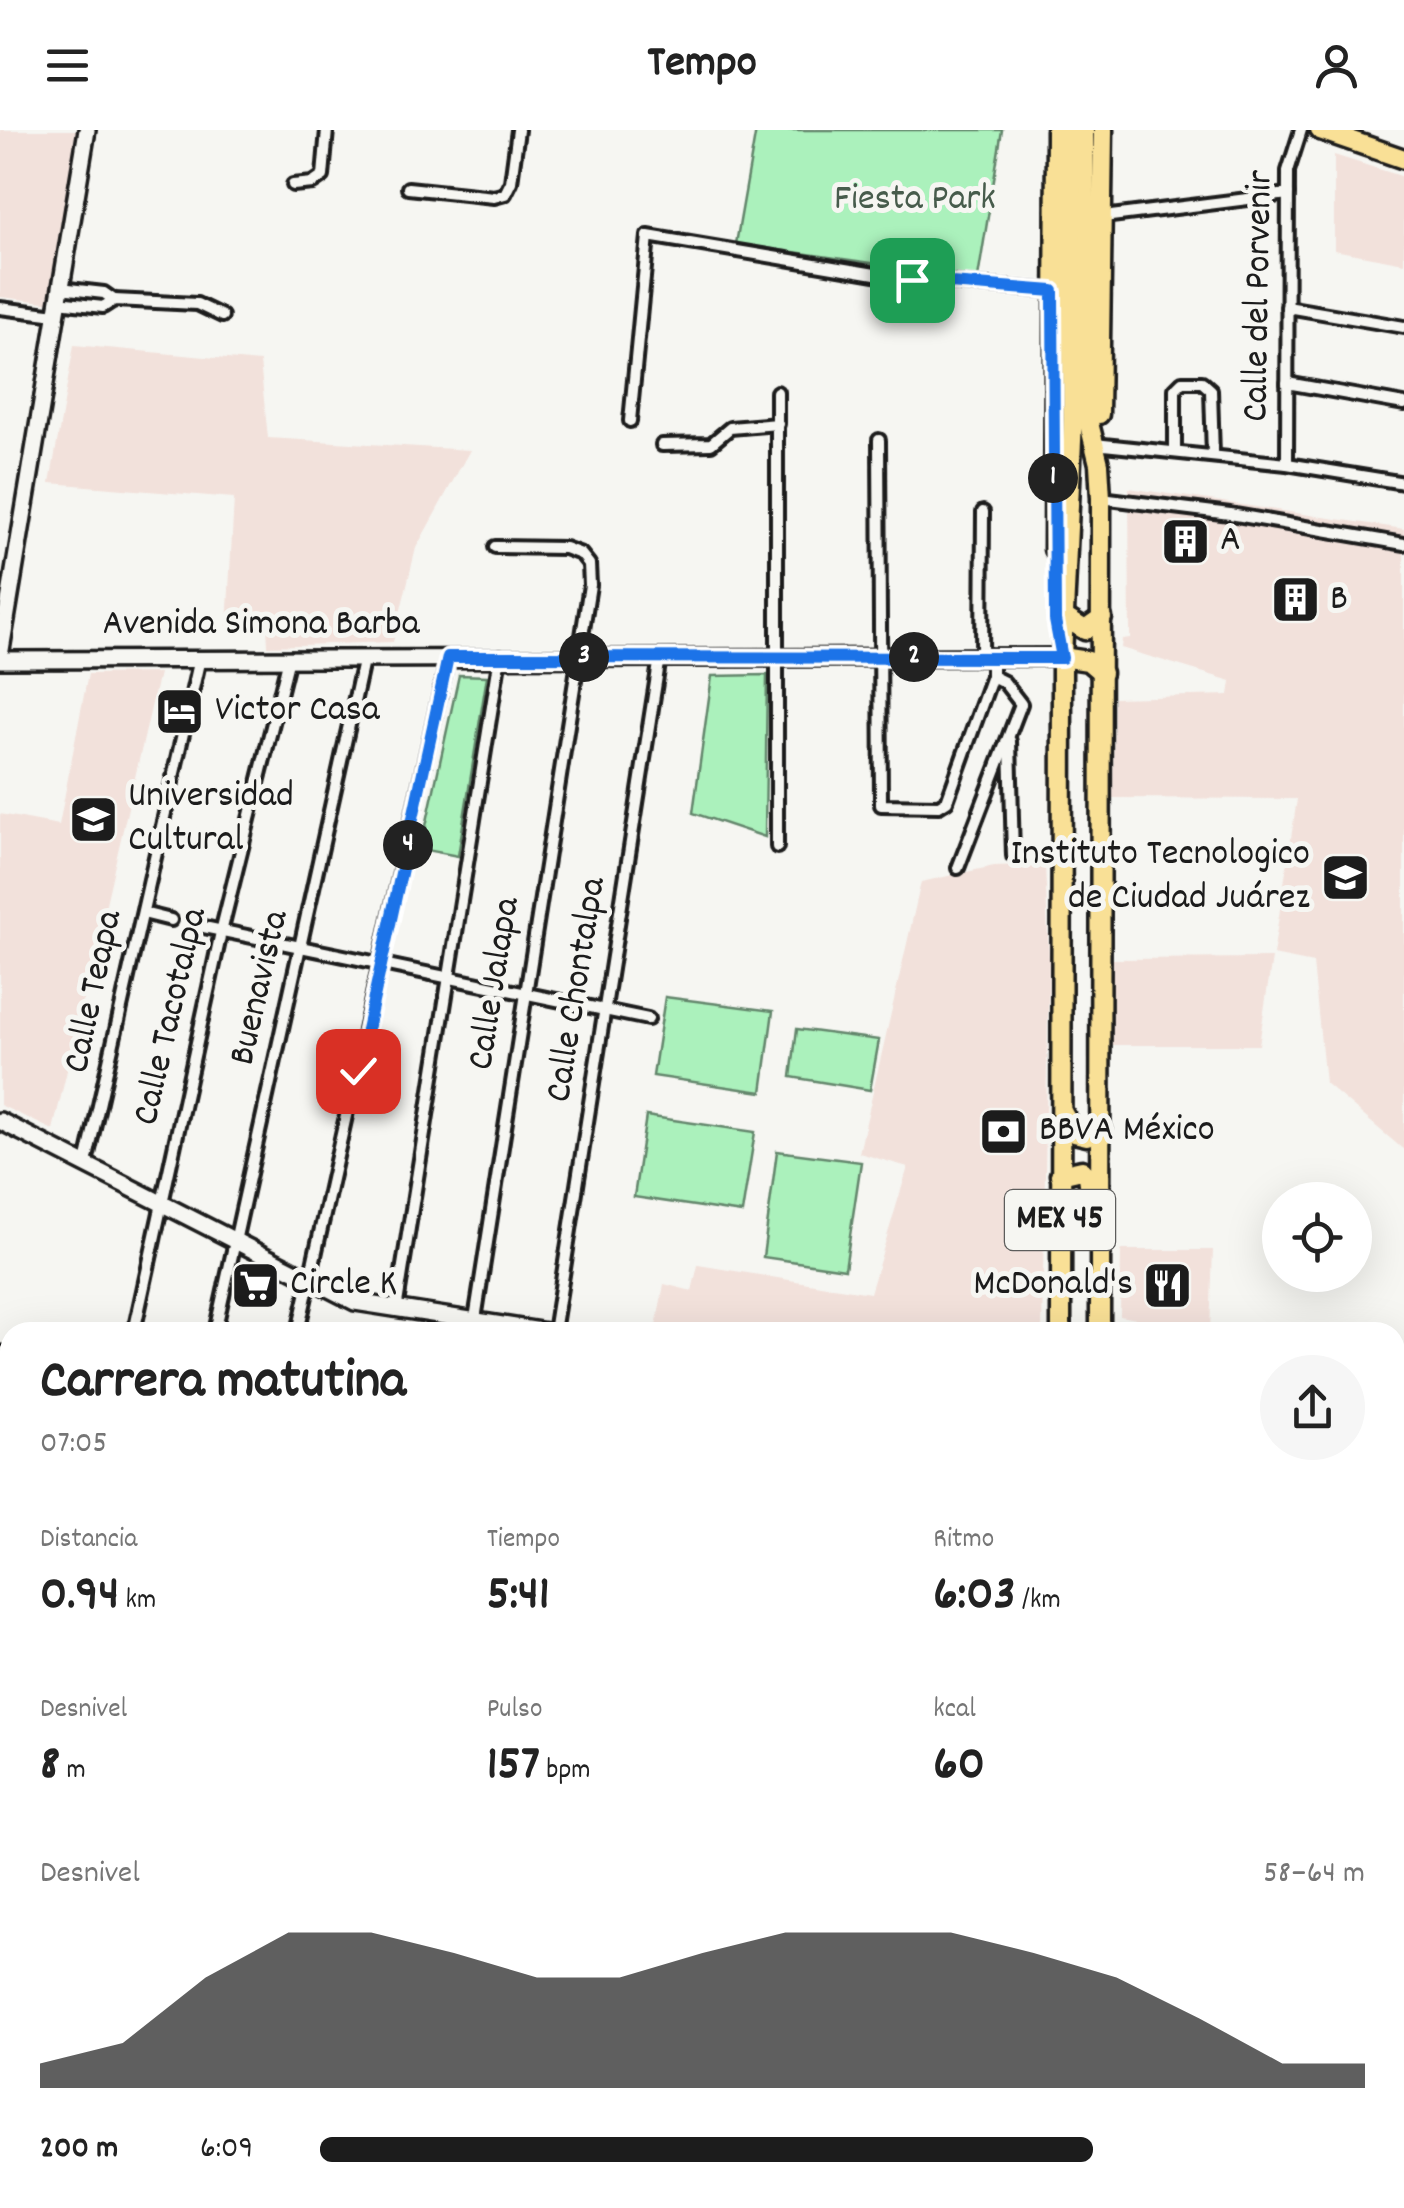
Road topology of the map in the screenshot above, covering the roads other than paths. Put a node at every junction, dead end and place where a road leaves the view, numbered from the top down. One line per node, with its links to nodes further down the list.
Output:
1 (87, 130): 16 (main road)
2 (327, 130): 11 (street)
3 (518, 130): 12 (street)
4 (1056, 130): 15 (main road)
5 (1071, 130): 24 (main road, MEX 45)
6 (1084, 130): 24 (main road, MEX 45)
7 (1102, 130): 14 (main road)
8 (1301, 130): 13 (street, Calle del Porvenir)
9 (1320, 130): 10 (main road)
10 (1404, 158)
11 (292, 185)
12 (408, 188)
13 (1288, 194): 14 (street); 17 (street, Calle del Porvenir)
14 (1102, 217): 28 (main road)
15 (1053, 291): 25 (street); 51 (main road)
16 (58, 302): 18 (street); 19 (street); 46 (main road)
17 (1287, 307): 20 (street); 21 (street, Calle del Porvenir)
18 (0, 308)
19 (222, 316)
20 (1404, 327)
21 (1287, 383): 23 (street); 32 (street, Calle del Porvenir)
22 (777, 392): 26 (street)
23 (1404, 404)
24 (1081, 419): 28 (main road, MEX 45); 38 (main road, MEX 45)
25 (630, 421)
26 (778, 424): 29 (street); 44 (street)
27 (879, 440): 45 (street)
28 (1094, 444): 30 (street); 34 (main road, MEX 45)
29 (662, 445)
30 (1174, 452): 31 (street); 31 (street)
31 (1213, 456): 32 (street)
32 (1287, 464): 33 (street)
33 (1404, 484)
34 (1101, 498): 36 (street); 39 (main road, MEX 45)
35 (982, 512): 50 (street)
36 (1404, 544)
37 (495, 546): 42 (street, Calle Jalapa)
38 (1064, 616): 39 (main road); 51 (main road, MEX 45)
39 (1102, 618): 52 (main road, MEX 45)
40 (500, 656): 41 (main road, Avenida Simona Barba); 42 (main road, Avenida Simona Barba); 64 (street)
41 (448, 657): 49 (main road, Avenida Simona Barba); 63 (street)
42 (580, 657): 43 (main road, Avenida Simona Barba); 65 (street, Calle Jalapa)
43 (660, 657): 44 (main road, Avenida Simona Barba); 66 (street, Calle Chontalpa)
44 (779, 657): 45 (main road, Avenida Simona Barba); 55 (street)
45 (881, 657): 50 (main road, Avenida Simona Barba); 53 (street)
46 (0, 658): 47 (main road, Avenida Simona Barba)
47 (200, 658): 48 (main road, Avenida Simona Barba); 58 (street, Calle Teapa)
48 (290, 658): 49 (main road, Avenida Simona Barba); 61 (street, Calle Tacotalpa)
49 (364, 658): 62 (street, Buenavista)
50 (987, 658): 51 (main road, Avenida Simona Barba); 53 (street)
51 (1062, 658): 52 (main road); 68 (main road, MEX 45)
52 (1102, 674): 70 (main road, MEX 45)
53 (992, 676): 54 (street)
54 (1010, 734): 56 (street); 57 (street)
55 (776, 847)
56 (1013, 856)
57 (958, 868)
58 (143, 913): 59 (street); 71 (street, Calle Teapa)
59 (171, 920)
60 (194, 925): 61 (street)
61 (221, 932): 62 (street); 73 (street, Calle Tacotalpa)
62 (302, 948): 63 (street); 74 (street, Buenavista)
63 (382, 966): 64 (street); 75 (street)
64 (449, 979): 65 (street); 76 (street)
65 (525, 993): 66 (street); 81 (street, Calle Jalapa)
66 (605, 1011): 67 (street); 82 (street, Calle Chontalpa)
67 (648, 1018)
68 (1061, 1108): 70 (main road); 72 (main road, MEX 45)
69 (0, 1121): 71 (main road)
70 (1102, 1130): 85 (main road, MEX 45)
71 (86, 1163): 73 (main road)
72 (1060, 1175): 83 (main road, MEX 45); 84 (main road)
73 (161, 1203): 74 (main road); 77 (street, Calle Tacotalpa)
74 (233, 1241): 75 (main road); 78 (street, Buenavista)
75 (309, 1280): 76 (main road); 79 (street)
76 (396, 1310): 80 (main road)
77 (136, 1322)
78 (216, 1322)
79 (300, 1322)
80 (454, 1322)
81 (475, 1322)
82 (552, 1322)
83 (1060, 1322)
84 (1096, 1322)
85 (1099, 1322)

